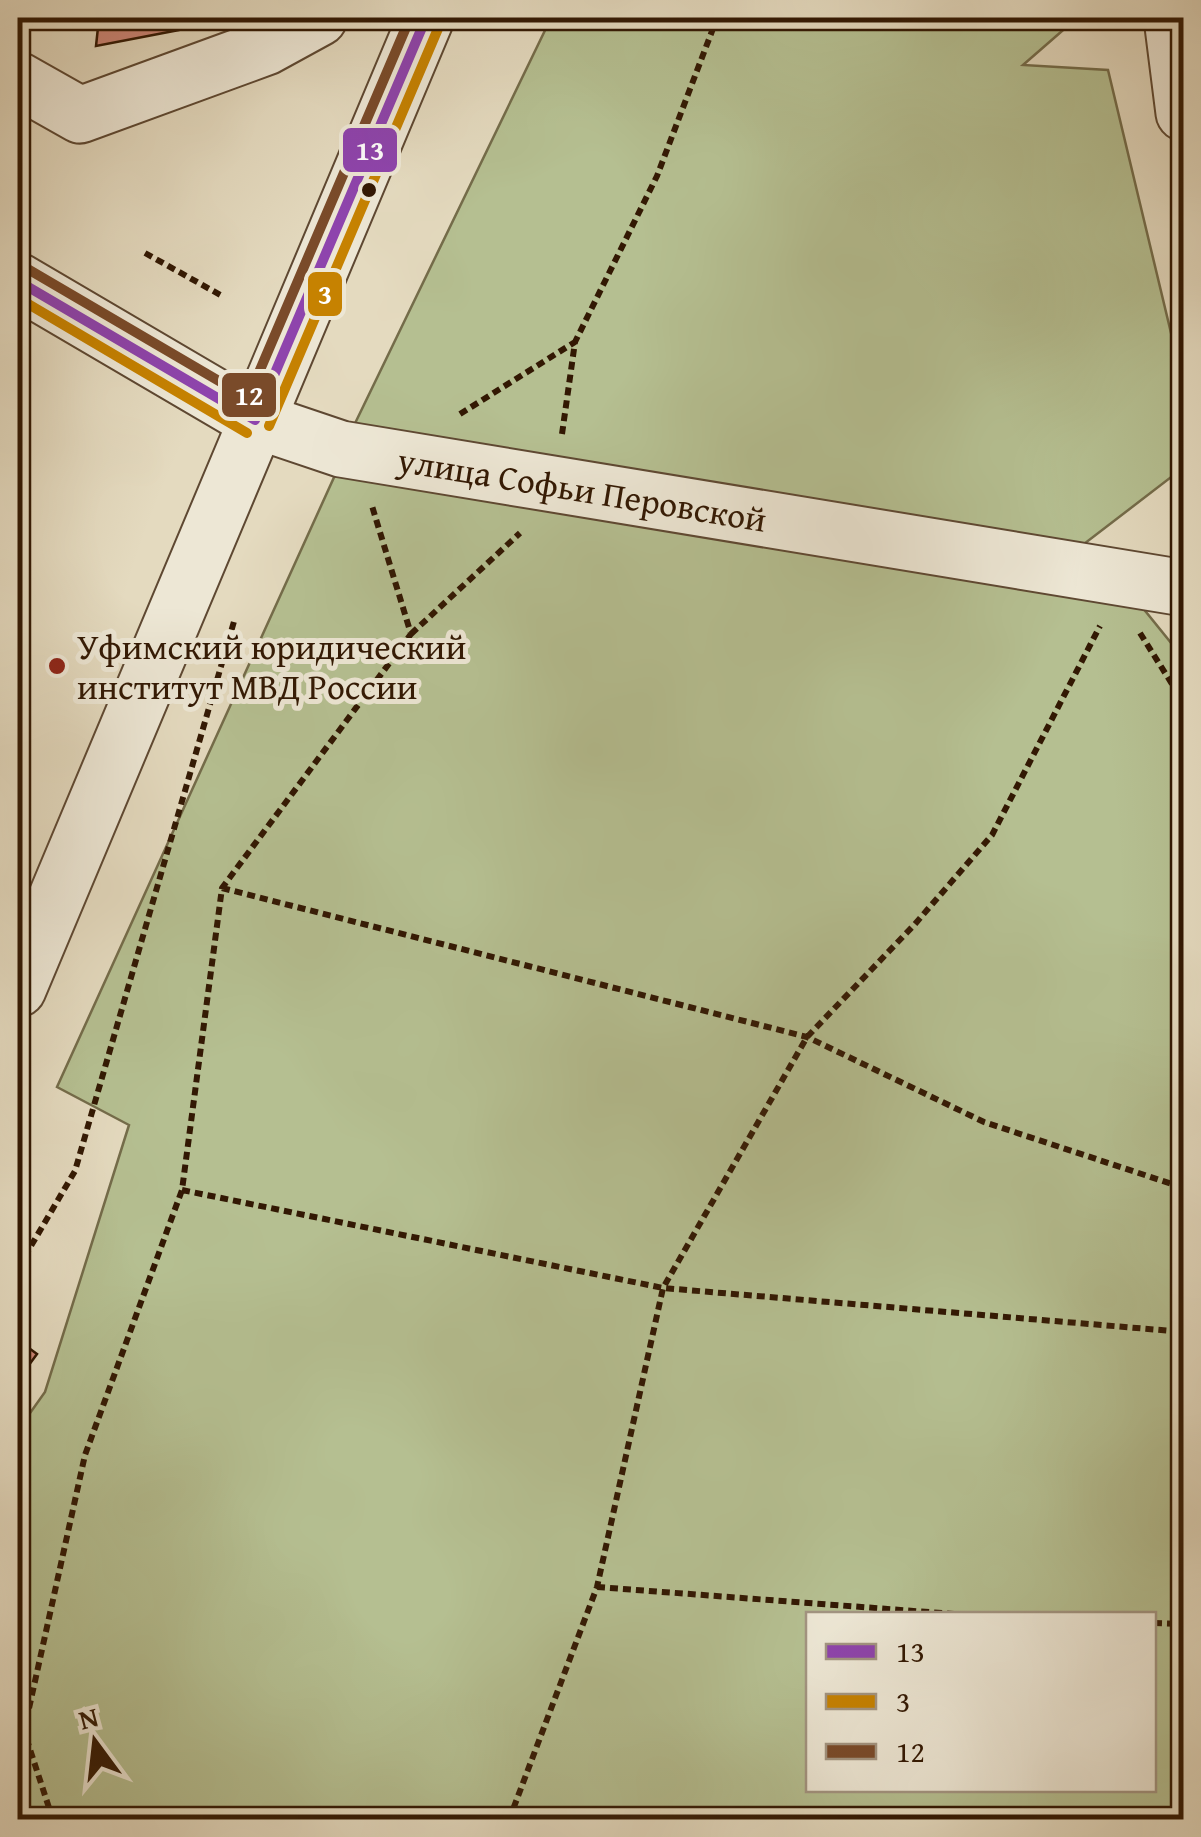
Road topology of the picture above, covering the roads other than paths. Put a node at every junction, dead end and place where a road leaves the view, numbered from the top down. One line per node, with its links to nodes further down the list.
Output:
1 (320, 18): 4 (street)
2 (426, 18): 7 (street)
3 (1172, 18): 5 (street)
4 (18, 80)
5 (1184, 113)
6 (18, 280): 7 (street, улица Софьи Перовской)
7 (255, 420): 8 (street, улица Софьи Перовской); 9 (street)
8 (1184, 588)
9 (18, 989)

